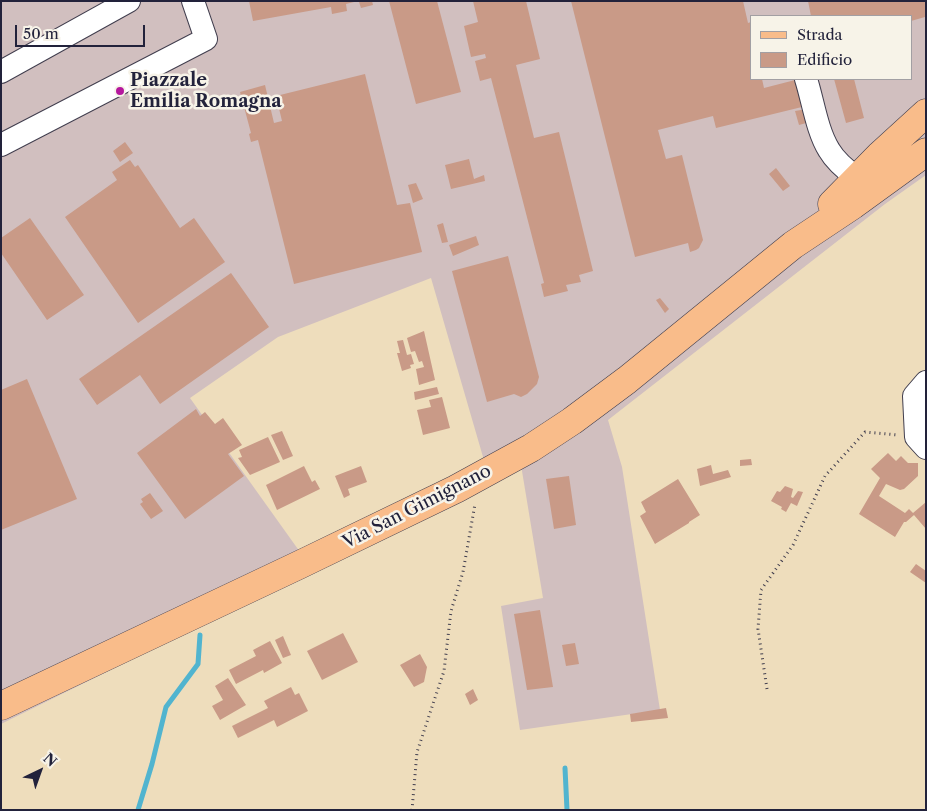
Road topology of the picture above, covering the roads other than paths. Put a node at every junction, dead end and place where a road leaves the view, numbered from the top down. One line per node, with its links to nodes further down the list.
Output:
1 (129, 1): 3 (street)
2 (193, 1): 6 (street)
3 (1, 72)
4 (806, 80): 8 (street)
5 (926, 113): 8 (main road, Via San Gimignano)
6 (1, 146)
7 (926, 152): 9 (main road, Via San Gimignano)
8 (857, 178): 9 (main road, Via San Gimignano)
9 (793, 245): 12 (main road, Via San Gimignano)
10 (926, 382): 11 (street)
11 (921, 443)
12 (1, 706)

